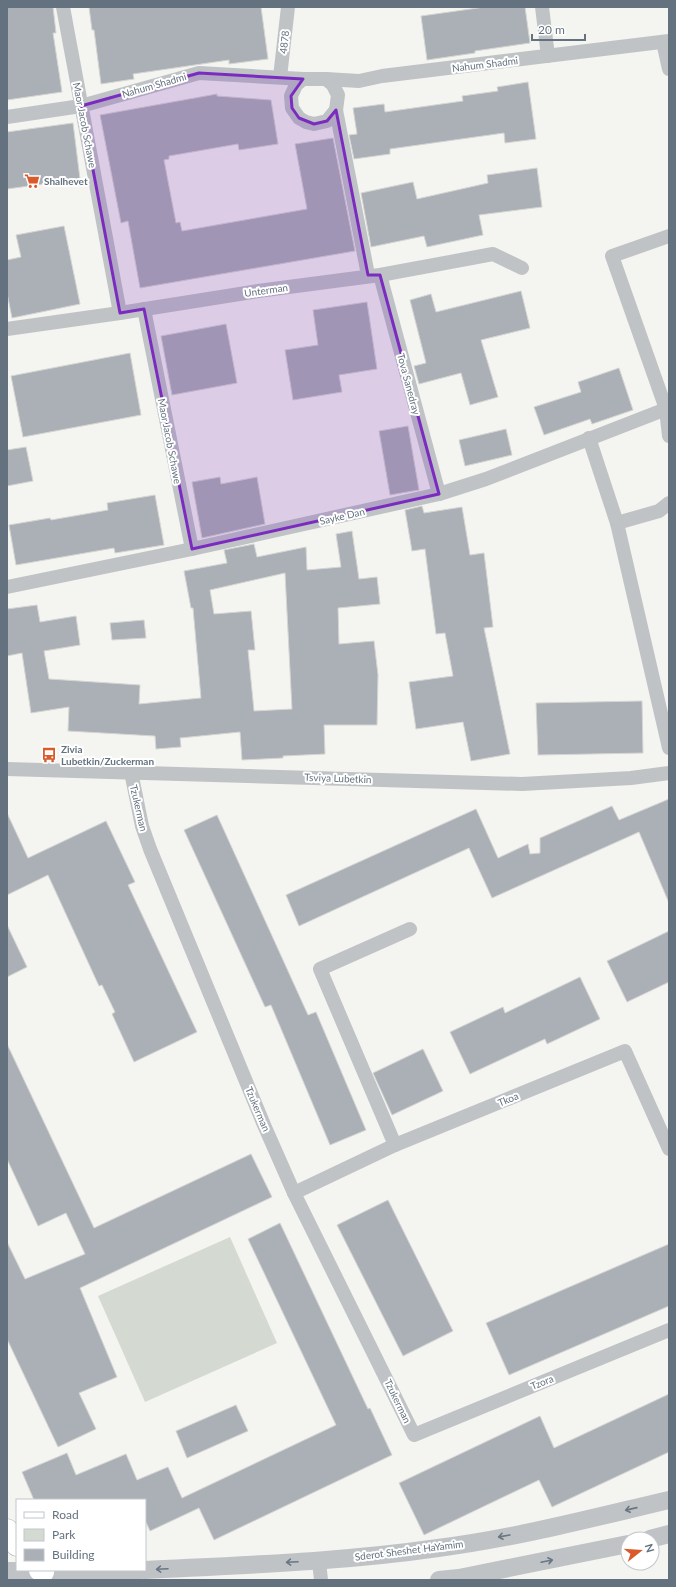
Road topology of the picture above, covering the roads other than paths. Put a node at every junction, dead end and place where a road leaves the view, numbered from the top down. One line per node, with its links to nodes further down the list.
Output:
1 (63, 7): 10 (street, Maor Jacob Schawe)
2 (288, 7): 7 (street, 4878)
3 (542, 7): 5 (street)
4 (666, 42): 5 (street, Nahum Shadmi); 6 (street)
5 (548, 56): 9 (street, Nahum Shadmi)
6 (669, 70)
7 (280, 77): 8 (street, Nahum Shadmi); 10 (street, Nahum Shadmi)
8 (304, 79): 9 (street, Nahum Shadmi); 11 (street)
9 (326, 79): 11 (street)
10 (82, 106): 12 (street, Nahum Shadmi); 17 (street, Maor Jacob Schawe)
11 (336, 110): 15 (street, Tova Sanedray)
12 (7, 117)
13 (669, 236): 19 (street)
14 (522, 268): 15 (street, Unterman)
15 (374, 275): 16 (street, Unterman); 22 (street, Tova Sanedray)
16 (144, 308): 17 (street, Unterman); 25 (street, Maor Jacob Schawe)
17 (120, 313): 18 (street, Unterman)
18 (7, 329)
19 (666, 408): 20 (street); 21 (street, Sayke Dan)
20 (669, 436)
21 (590, 438): 22 (street, Sayke Dan); 24 (street)
22 (439, 494): 25 (street, Sayke Dan)
23 (669, 503): 24 (street)
24 (617, 523): 27 (street)
25 (192, 549): 26 (street, Sayke Dan)
26 (7, 587)
27 (669, 748)
28 (7, 769): 29 (street, Tsviya Lubetkin)
29 (131, 772): 30 (street, Tsviya Lubetkin); 34 (street, Tzukerman)
30 (669, 774)
31 (410, 928): 32 (street)
32 (395, 1145): 33 (street, Tkoa); 34 (street, Tkoa)
33 (669, 1149)
34 (294, 1193): 36 (street, Tzukerman)
35 (669, 1330): 36 (street, Tzora)
36 (414, 1435)
37 (669, 1500): 41 (street, Sderot Sheshet HaYamim, one-way to 41)
38 (7, 1530): 39 (main road)
39 (16, 1544)
40 (620, 1546): 46 (street, one-way to 40)
41 (320, 1561): 42 (street, Sderot Sheshet HaYamim, one-way to 42); 45 (street)
42 (146, 1570)
43 (7, 1571): 44 (street)
44 (42, 1571)
45 (320, 1580)
46 (439, 1580)

